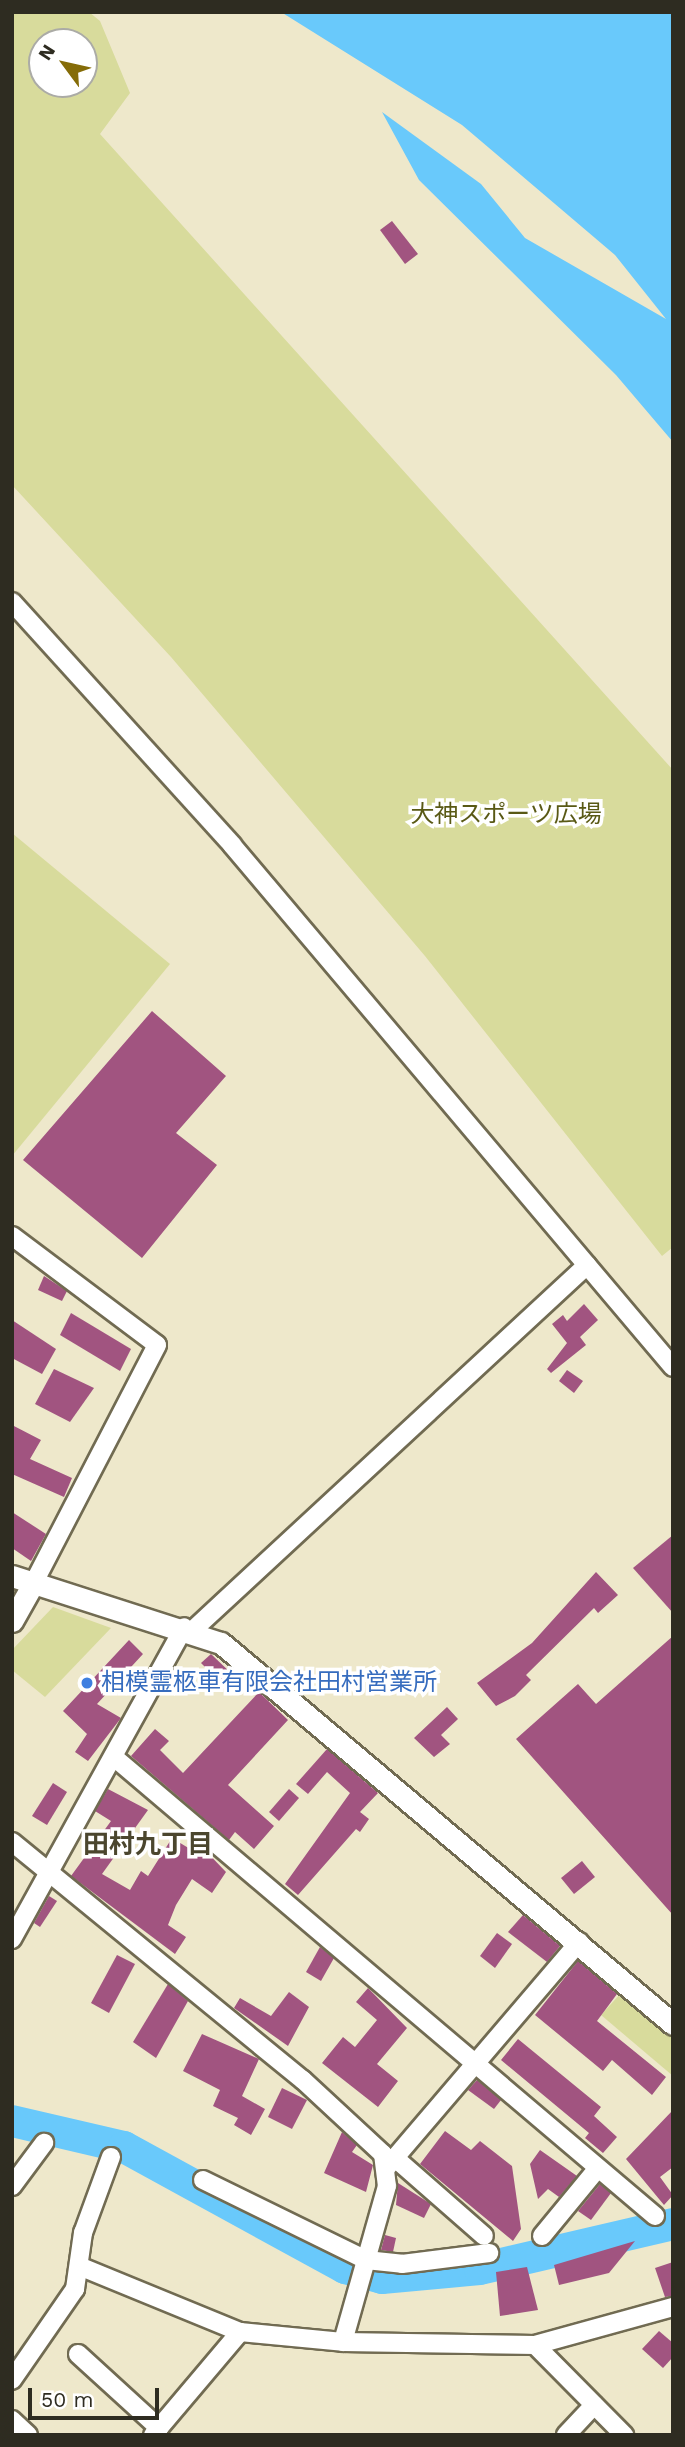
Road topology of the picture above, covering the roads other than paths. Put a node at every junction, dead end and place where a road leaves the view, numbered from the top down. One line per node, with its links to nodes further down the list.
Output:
1 (12, 602): 3 (street)
2 (12, 1236): 6 (street)
3 (587, 1265): 4 (street); 8 (street)
4 (673, 1367)
5 (12, 1576): 6 (street)
6 (34, 1582): 7 (street); 8 (street)
7 (12, 1621)
8 (189, 1628): 9 (street); 13 (street)
9 (115, 1758): 11 (street); 15 (street)
10 (12, 1842): 11 (street)
11 (49, 1874): 12 (street); 18 (street)
12 (12, 1939)
13 (579, 1942): 14 (street); 15 (street)
14 (673, 2025)
15 (477, 2066): 18 (street); 19 (street)
16 (44, 2143): 21 (street)
17 (111, 2157): 25 (street)
18 (391, 2162): 24 (street); 24 (street)
19 (598, 2168): 22 (street); 23 (street)
20 (203, 2180): 24 (street)
21 (12, 2186)
22 (655, 2216)
23 (542, 2236)
24 (366, 2260): 28 (street)
25 (79, 2266): 27 (street); 31 (street)
26 (673, 2307): 29 (street)
27 (240, 2332): 28 (street); 34 (street)
28 (343, 2342): 29 (street)
29 (535, 2345): 32 (street)
30 (78, 2354): 34 (street)
31 (12, 2380)
32 (594, 2405): 36 (street); 37 (street)
33 (12, 2420): 35 (street)
34 (156, 2431)
35 (28, 2435)
36 (566, 2435)
37 (624, 2435)

